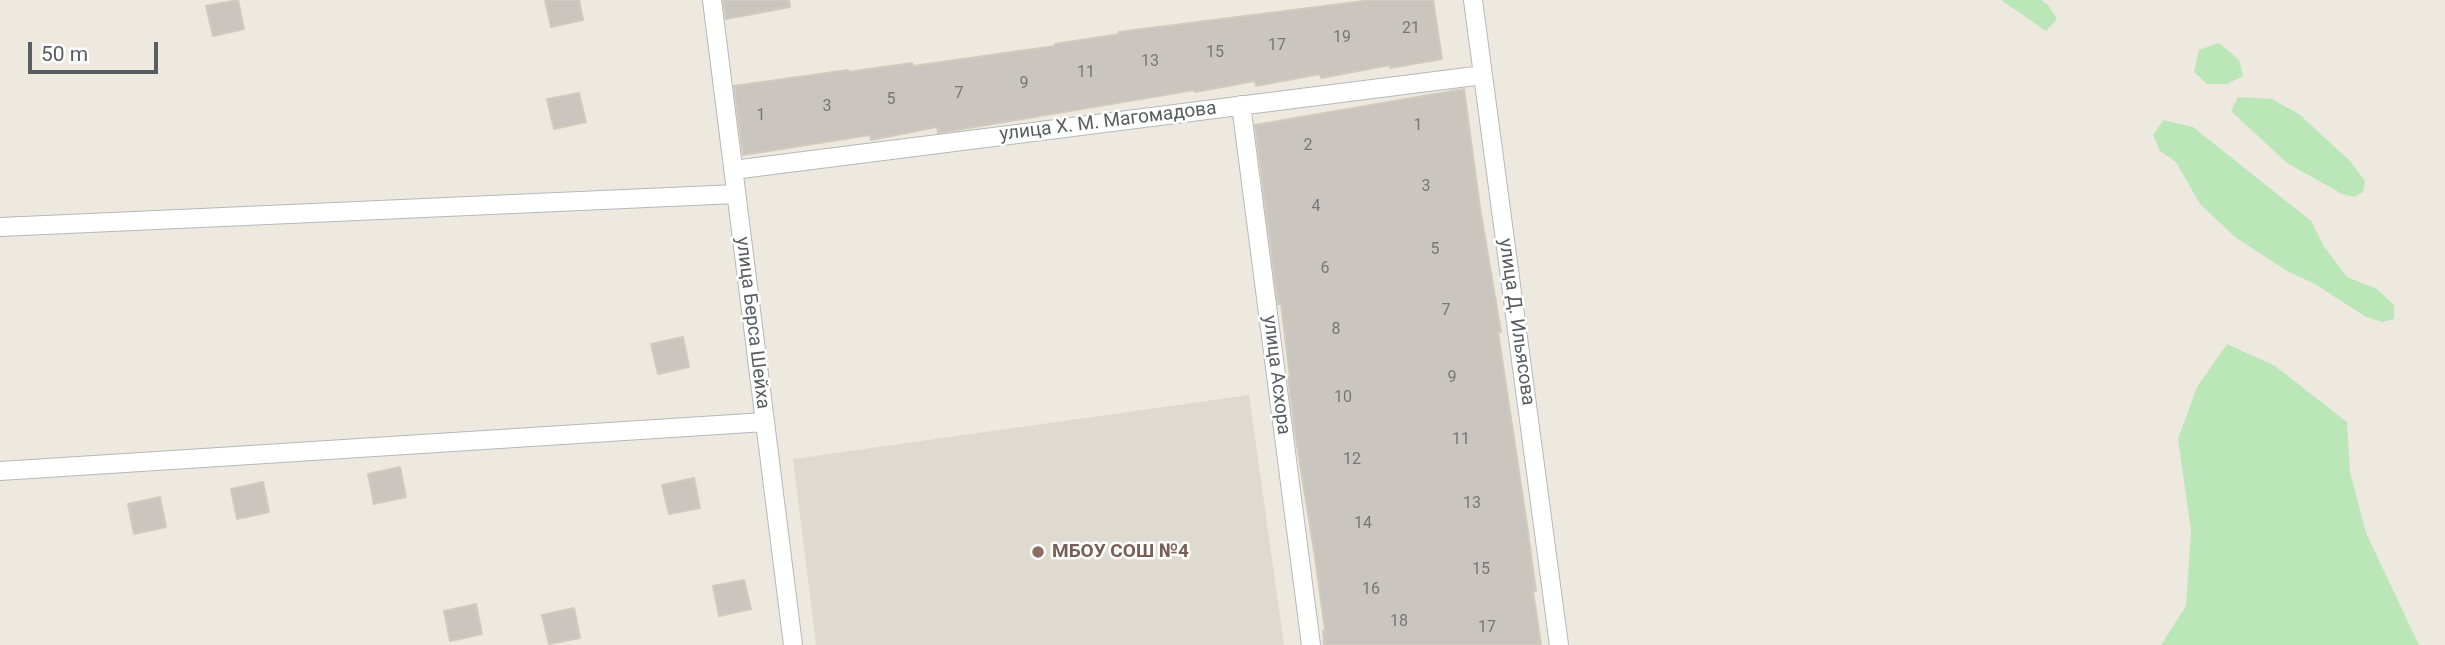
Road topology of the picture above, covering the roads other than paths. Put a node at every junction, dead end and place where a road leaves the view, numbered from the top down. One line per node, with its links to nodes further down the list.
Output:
1 (712, 0): 5 (street, улица Берса Шейха)
2 (1473, 0): 3 (street, улица Д. Ильясова)
3 (1483, 75): 4 (street, улица Х. М. Магомадова); 12 (street, улица Д. Ильясова)
4 (1241, 105): 5 (street, улица Х. М. Магомадова); 11 (street, улица Асхора)
5 (733, 170): 6 (street, улица Берса Шейха)
6 (736, 194): 7 (street); 8 (street, улица Берса Шейха)
7 (0, 227)
8 (765, 422): 9 (street); 10 (street, улица Берса Шейха)
9 (0, 471)
10 (793, 645)
11 (1311, 645)
12 (1559, 645)

